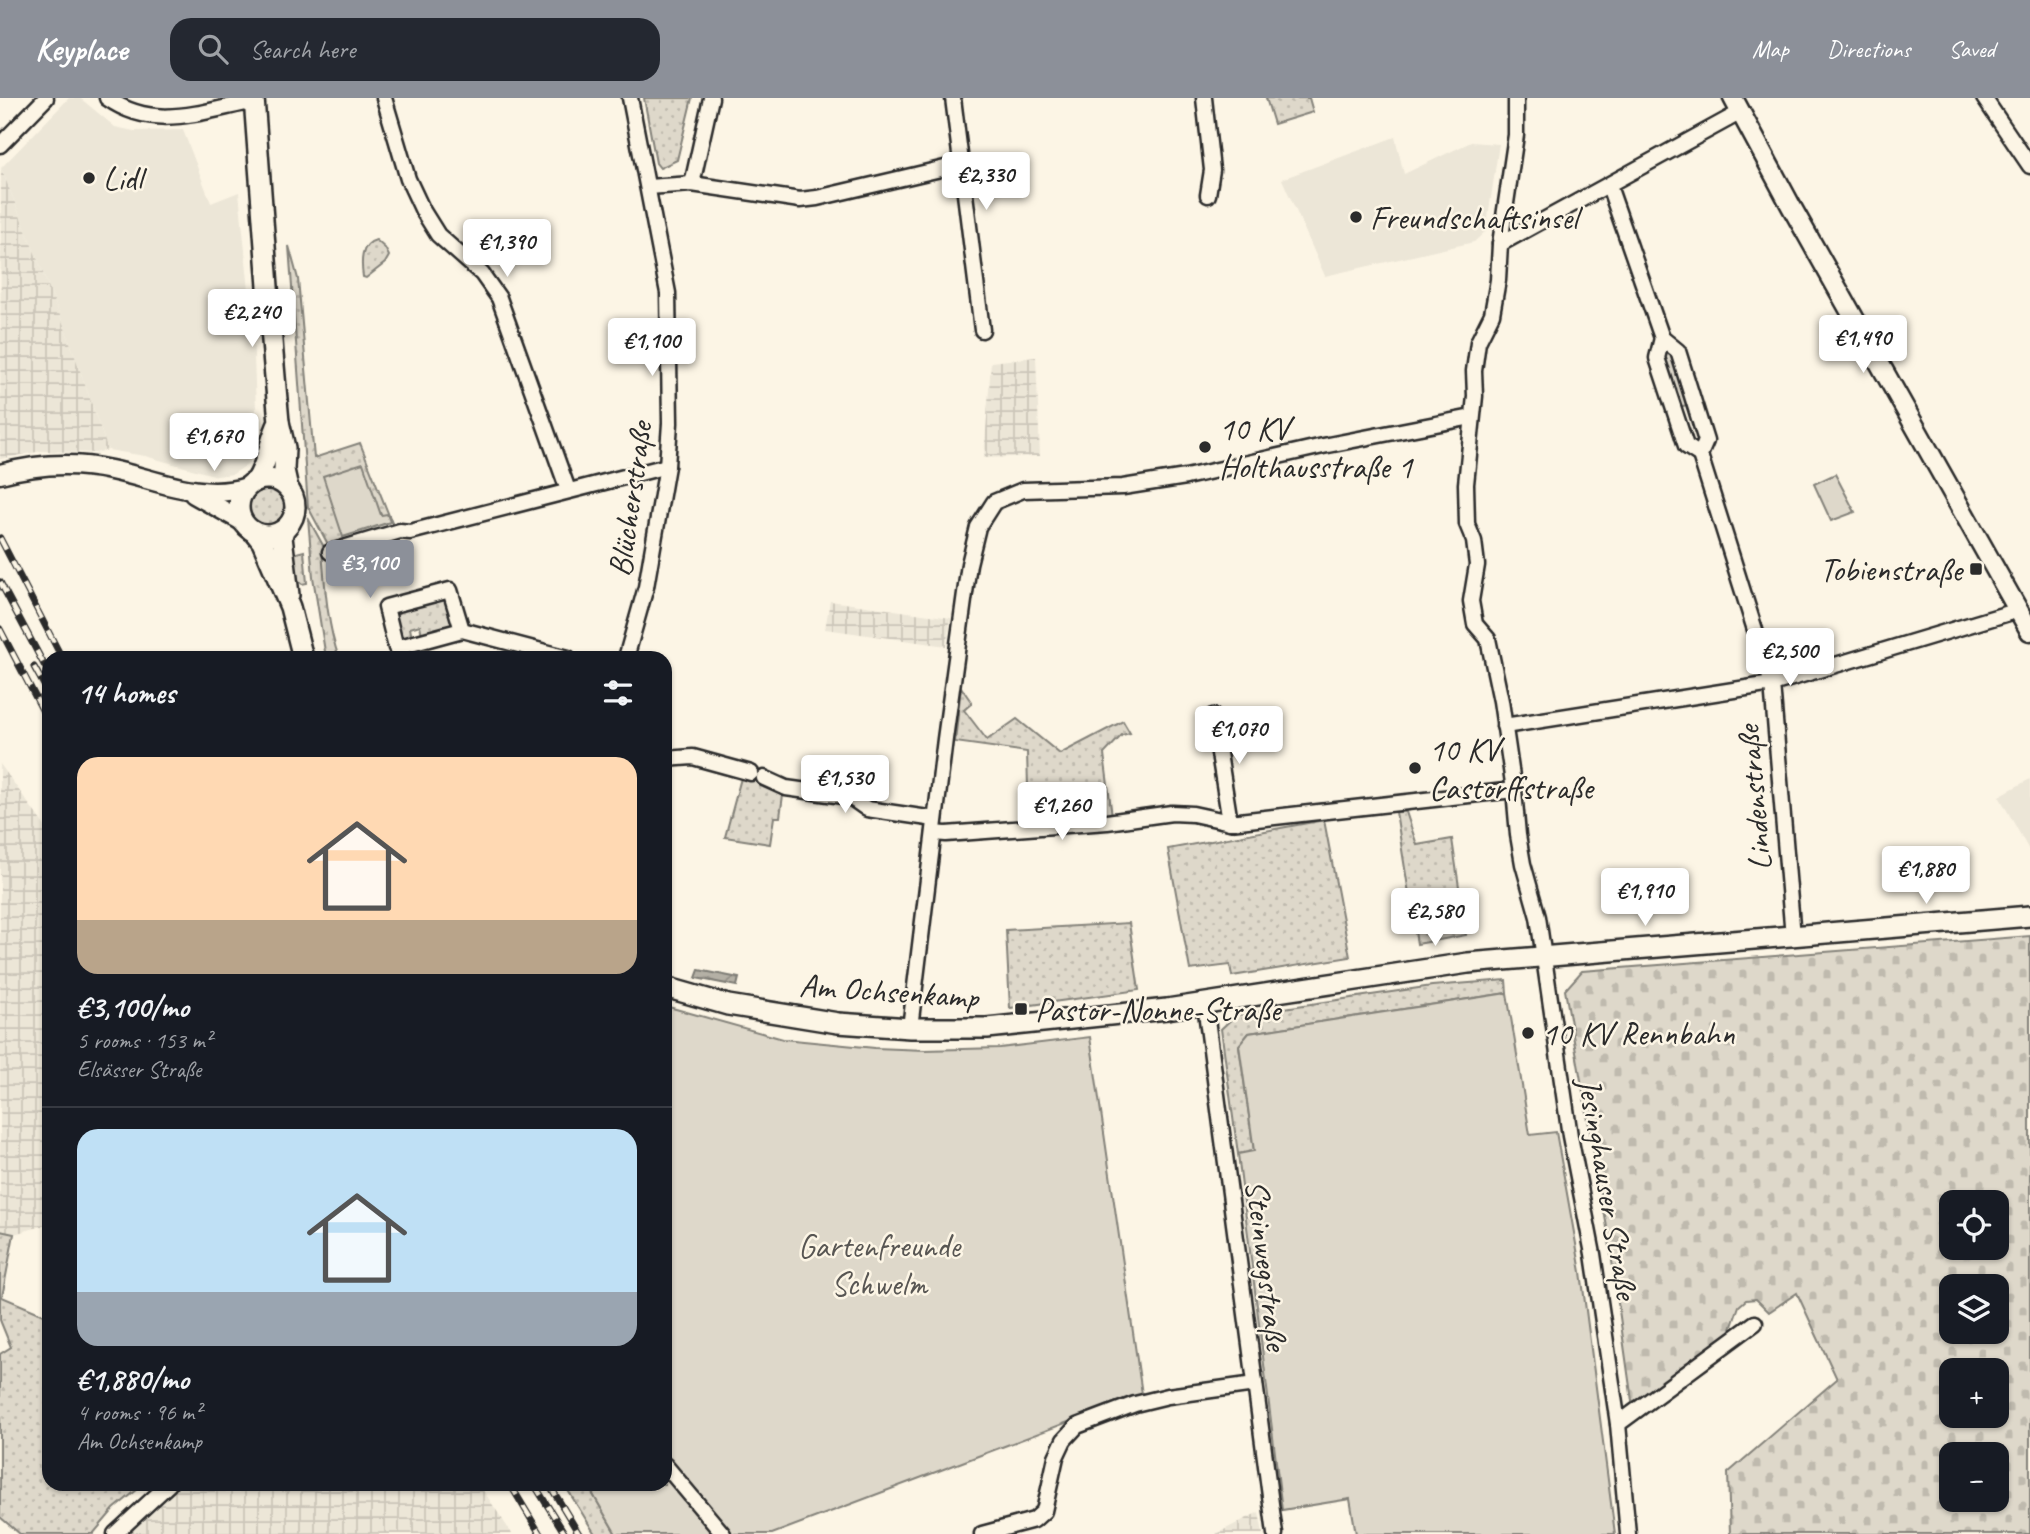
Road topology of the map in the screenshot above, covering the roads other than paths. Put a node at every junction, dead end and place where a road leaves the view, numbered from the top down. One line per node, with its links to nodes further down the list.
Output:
1 (46, 98): 12 (street)
2 (107, 98): 10 (street)
3 (384, 98): 30 (street)
4 (630, 98): 17 (street, Blücherstraße)
5 (711, 98): 15 (street)
6 (953, 98): 13 (street)
7 (1204, 98): 18 (street)
8 (1516, 98): 19 (street, Jesinghauser Straße)
9 (1984, 98): 14 (street)
10 (255, 100): 23 (main road)
11 (1737, 105): 16 (street); 35 (street)
12 (0, 145)
13 (962, 164): 15 (street); 20 (street)
14 (2030, 166)
15 (692, 184): 17 (street)
16 (1609, 186): 19 (street); 21 (street, Lindenstraße)
17 (648, 187): 25 (street, Blücherstraße)
18 (1208, 195)
19 (1500, 244): 22 (street, Jesinghauser Straße)
20 (982, 330)
21 (1662, 338): 24 (street, Lindenstraße); 24 (street, Lindenstraße)
22 (1472, 416): 43 (street, Jesinghauser Straße); 47 (street)
23 (279, 422): 27 (main road); 28 (main road)
24 (1700, 455): 41 (street, Lindenstraße)
25 (667, 466): 30 (street); 40 (street, Blücherstraße)
26 (0, 474): 29 (street)
27 (252, 484): 28 (main road); 29 (street); 31 (main road)
28 (288, 488): 32 (main road)
29 (185, 489): 31 (street)
30 (568, 490): 33 (street)
31 (249, 527): 32 (main road); 34 (main road)
32 (284, 530): 34 (main road)
33 (330, 552)
34 (290, 607): 38 (main road)
35 (2019, 610): 37 (street); 41 (street)
36 (462, 630): 36 (street); 39 (street)
37 (2030, 631)
38 (301, 651)
39 (542, 651)
40 (628, 651)
41 (1772, 684): 43 (street); 49 (street, Lindenstraße)
42 (1213, 716): 46 (street)
43 (1504, 726): 45 (street, Jesinghauser Straße)
44 (672, 759): 47 (street)
45 (1514, 790): 46 (street); 50 (street, Jesinghauser Straße)
46 (1230, 822): 47 (street)
47 (935, 826): 53 (street)
48 (2030, 916): 49 (main road, Am Ochsenkamp)
49 (1793, 937): 50 (main road, Am Ochsenkamp)
50 (1543, 956): 52 (main road, Am Ochsenkamp); 56 (street, Jesinghauser Straße)
51 (672, 989): 53 (main road, Am Ochsenkamp)
52 (1205, 1004): 53 (main road, Am Ochsenkamp); 55 (street, Steinwegstraße)
53 (910, 1028)
54 (1755, 1323): 56 (street)
55 (1255, 1384): 61 (street); 62 (street, Steinwegstraße)
56 (1618, 1424): 63 (street, Jesinghauser Straße)
57 (672, 1473): 60 (street)
58 (161, 1491): 59 (street)
59 (115, 1534)
60 (723, 1534)
61 (982, 1534)
62 (1275, 1534)
63 (1628, 1534)

